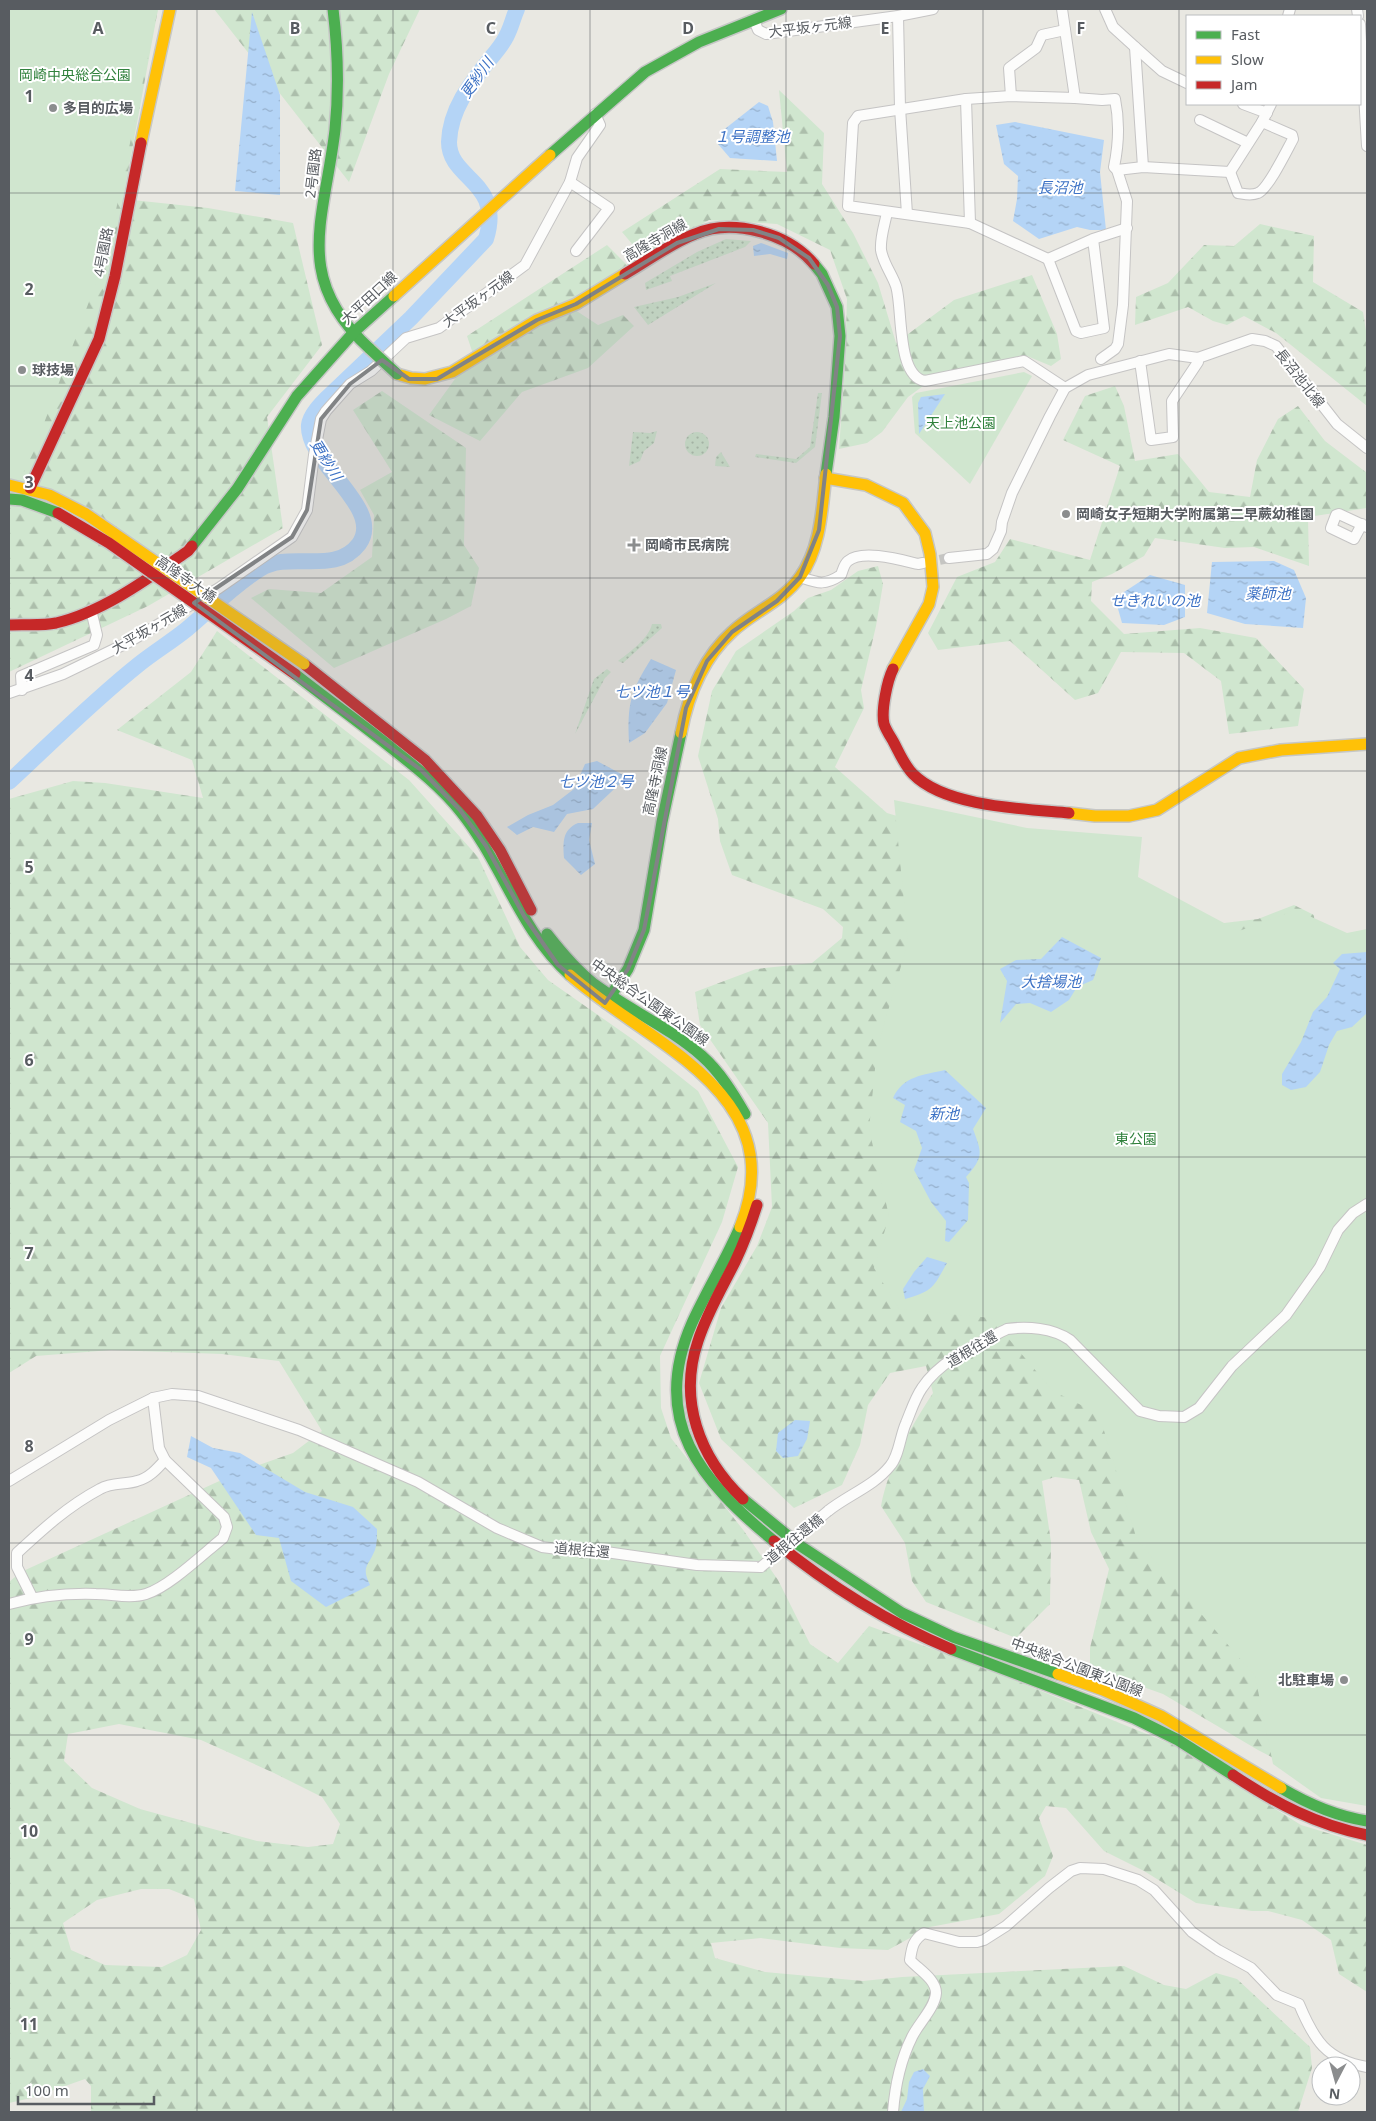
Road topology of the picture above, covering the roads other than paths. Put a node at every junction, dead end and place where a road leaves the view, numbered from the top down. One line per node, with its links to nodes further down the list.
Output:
1 (170, 9): 43 (street, 4号園路)
2 (333, 9): 34 (street, 2号園路)
3 (782, 9): 8 (street, 大平田口線)
4 (933, 9): 7 (street, 大平坂ヶ元線)
5 (1062, 9): 9 (street)
6 (1105, 9): 11 (street)
7 (898, 16): 8 (street, 大平坂ヶ元線); 17 (street)
8 (754, 20): 19 (street, 大平田口線)
9 (1065, 30): 13 (street); 14 (street)
10 (1361, 41): 22 (street)
11 (1135, 47): 12 (street); 23 (street)
12 (1186, 83)
13 (1011, 96): 14 (street); 15 (street)
14 (1075, 98): 24 (street)
15 (966, 99): 17 (street); 29 (street)
16 (1246, 105): 18 (street)
17 (900, 108): 27 (street); 28 (street)
18 (1266, 113): 21 (street); 25 (street)
19 (594, 114): 26 (street, 大平坂ヶ元線); 34 (street, 大平田口線)
20 (1200, 120): 21 (street)
21 (1248, 144): 25 (street)
22 (1367, 146)
23 (1144, 167): 24 (street); 25 (street)
24 (1118, 170): 30 (street)
25 (1230, 172)
26 (570, 182): 32 (street); 51 (street, 大平坂ヶ元線)
27 (887, 212): 28 (street); 39 (street)
28 (907, 214): 29 (street)
29 (970, 223): 33 (street)
30 (1127, 228): 31 (street); 36 (street)
31 (1094, 240): 33 (street); 33 (street)
32 (576, 252)
33 (1048, 259)
34 (354, 332): 38 (street, 2号園路, bridge); 48 (street, 大平田口線)
35 (1198, 358): 37 (street, 長沼池北線); 37 (street); 40 (street, 長沼池北線)
36 (1101, 359)
37 (1140, 361): 39 (street, 長沼池北線)
38 (397, 374): 41 (street, 高隆寺洞線)
39 (1065, 388): 45 (street)
40 (1367, 448)
41 (825, 478): 47 (street, 高隆寺洞線); 53 (street)
42 (9, 485): 43 (street)
43 (30, 488): 50 (street, 高隆寺大橋, bridge)
44 (9, 498): 54 (street, 高隆寺大橋, bridge)
45 (949, 558)
46 (923, 563): 47 (street)
47 (800, 577): 54 (street, 高隆寺洞線)
48 (91, 610): 49 (street, 大平田口線); 51 (street)
49 (9, 625)
50 (304, 664): 54 (street, 中央総合公園東公園線)
51 (22, 690): 52 (street, 大平坂ヶ元線)
52 (9, 694)
53 (1367, 744)
54 (608, 999): 63 (street, 中央総合公園東公園線); 64 (street)
55 (1367, 1204): 59 (street, 道根往還)
56 (153, 1398): 57 (street); 58 (street, 道根往還); 60 (street, 道根往還)
57 (165, 1460): 61 (street); 61 (street)
58 (9, 1481)
59 (828, 1511): 60 (street, 道根往還橋, bridge)
60 (761, 1567)
61 (32, 1597): 62 (street)
62 (9, 1604)
63 (1367, 1821)
64 (1367, 1835)
65 (1367, 2067): 66 (street)
66 (893, 2112)

